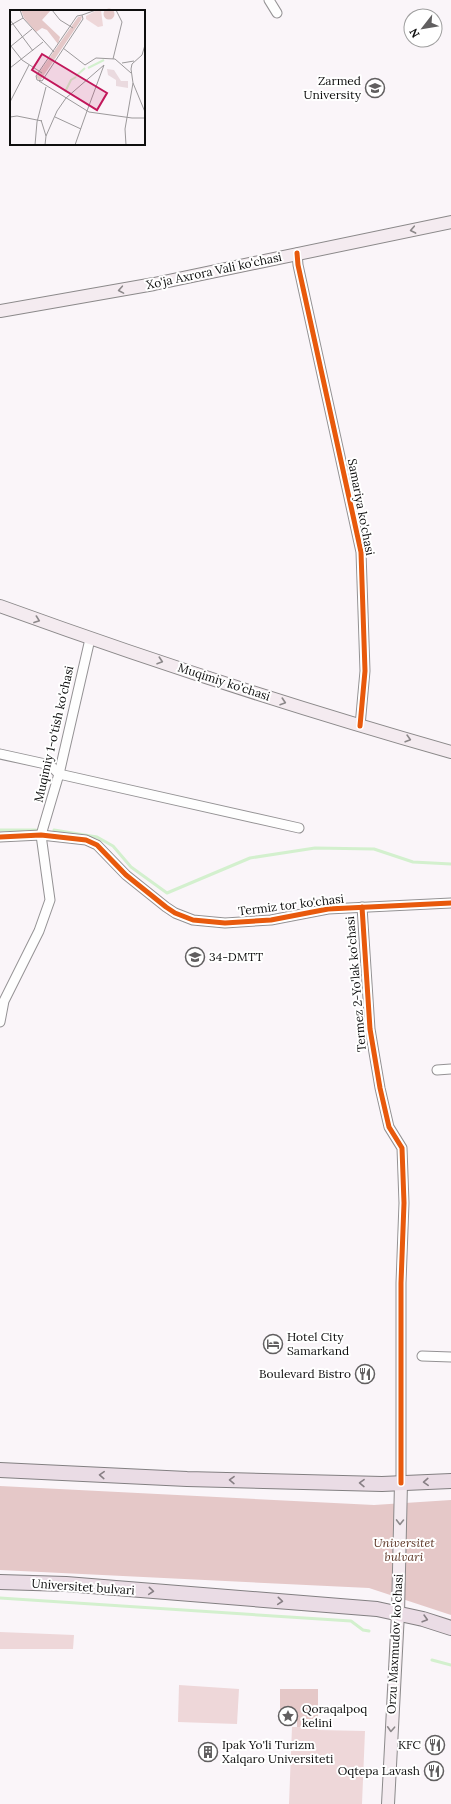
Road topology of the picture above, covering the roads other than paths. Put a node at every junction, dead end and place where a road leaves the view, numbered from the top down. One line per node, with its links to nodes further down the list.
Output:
1 (269, 0): 2 (street)
2 (277, 14)
3 (451, 222): 4 (main road, Xo'ja Axrora Vali ko'chasi, one-way to 4)
4 (298, 253): 5 (main road, Xo'ja Axrora Vali ko'chasi, one-way to 5); 8 (street, Samariya ko'chasi)
5 (0, 311)
6 (0, 606): 7 (main road, Muqimiy ko'chasi, one-way to 7)
7 (90, 639): 8 (main road, Muqimiy ko'chasi, one-way to 8); 11 (street, Muqimiy 1-o'tish ko'chasi)
8 (360, 726): 9 (main road, Muqimiy ko'chasi, one-way to 9)
9 (451, 752)
10 (0, 754): 11 (street)
11 (59, 774): 12 (street); 13 (street, Muqimiy 1-o'tish ko'chasi)
12 (299, 828)
13 (41, 835): 14 (street, Termiz tor ko'chasi); 16 (street, Termiz tor ko'chasi); 17 (street)
14 (0, 837)
15 (451, 902): 16 (street, Termiz tor ko'chasi)
16 (362, 907): 24 (street, Termez 2-Yo'lak ko'chasi)
17 (0, 1022)
18 (451, 1069): 19 (street)
19 (437, 1070)
20 (422, 1356): 21 (street)
21 (451, 1357)
22 (0, 1470): 24 (main road, one-way to 22)
23 (451, 1481): 24 (main road, one-way to 24)
24 (401, 1483): 26 (main road, Orzu Maxmudov ko'chasi, one-way to 26)
25 (0, 1582): 26 (main road, Universitet bulvari, one-way to 26)
26 (398, 1613): 27 (main road, Universitet bulvari, one-way to 27); 28 (main road, Orzu Maxmudov ko'chasi, one-way to 28)
27 (451, 1628)
28 (388, 1804)

